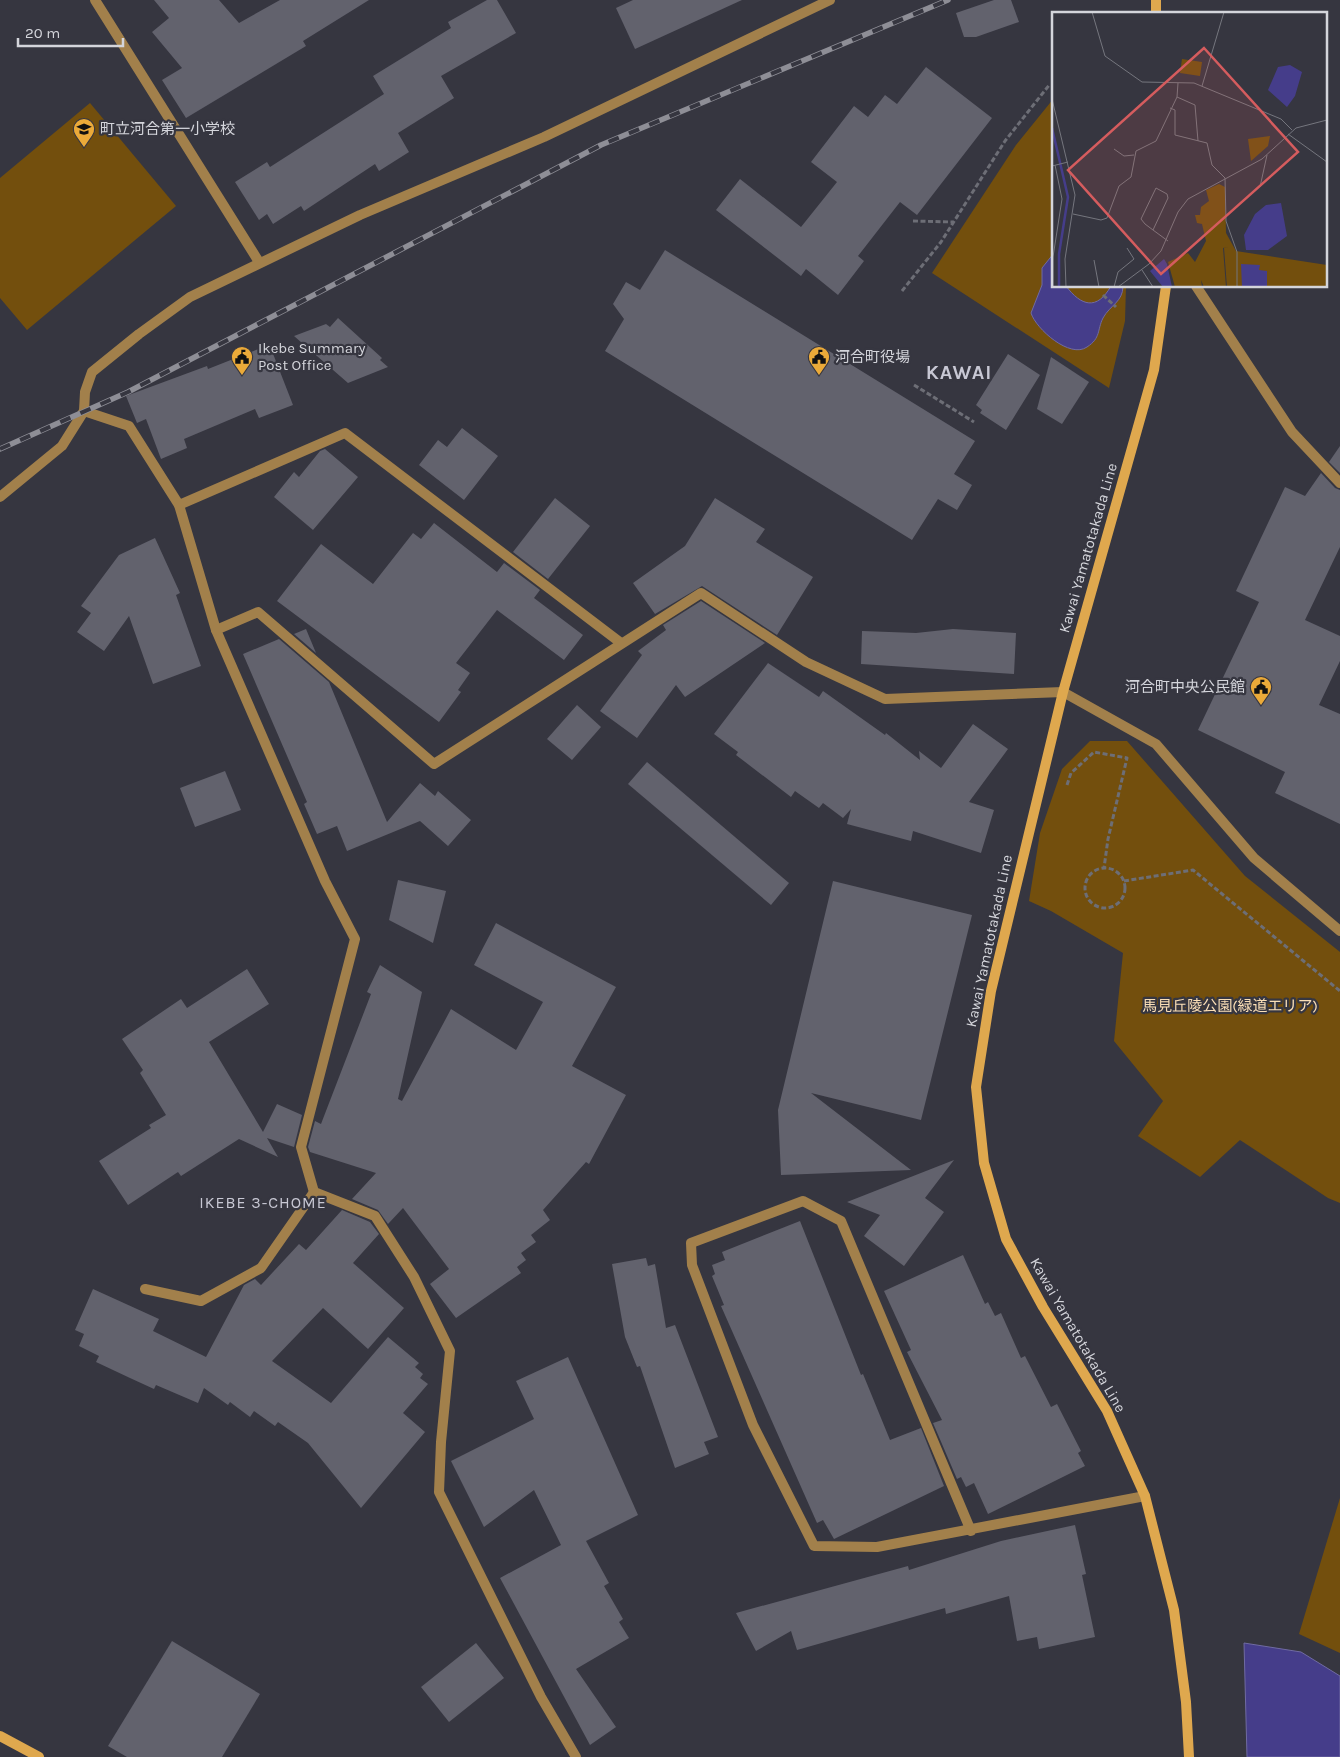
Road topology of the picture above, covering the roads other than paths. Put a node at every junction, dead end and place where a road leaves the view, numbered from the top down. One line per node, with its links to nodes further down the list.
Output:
1 (96, 0): 3 (street)
2 (830, 0): 3 (street)
3 (259, 262): 6 (street)
4 (1166, 288): 12 (main road, Kawai Yamatotakada Line)
5 (1197, 288): 7 (street)
6 (84, 412): 8 (street); 9 (street)
7 (1340, 483)
8 (0, 497)
9 (179, 505): 10 (street); 11 (street)
10 (216, 630): 11 (street); 14 (street)
11 (621, 643): 12 (street)
12 (1063, 692): 13 (street); 16 (main road, Kawai Yamatotakada Line)
13 (1340, 931)
14 (314, 1192): 15 (street); 20 (street)
15 (145, 1289)
16 (1145, 1496): 17 (street); 21 (main road, Kawai Yamatotakada Line)
17 (971, 1530): 17 (street)
18 (0, 1736): 19 (main road)
19 (39, 1757)
20 (576, 1757)
21 (1189, 1757)

